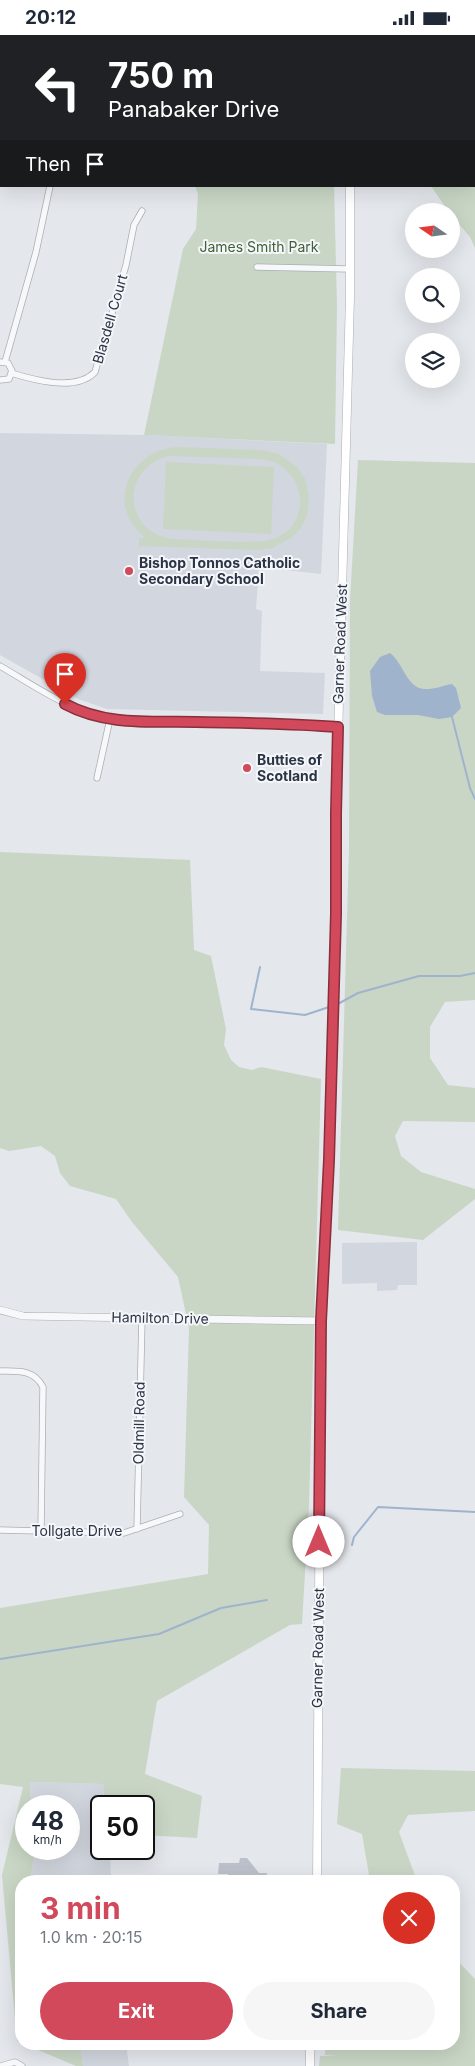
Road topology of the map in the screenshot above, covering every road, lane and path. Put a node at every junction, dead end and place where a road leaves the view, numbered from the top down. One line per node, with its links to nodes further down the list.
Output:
1 (50, 187): 6 (street)
2 (350, 187): 5 (main road, Garner Road West)
3 (142, 211): 7 (street, Blasdell Court)
4 (257, 267): 5 (street)
5 (350, 269): 11 (main road, Garner Road West)
6 (2, 362): 7 (street)
7 (11, 373): 8 (street)
8 (0, 381)
9 (0, 666): 10 (street)
10 (110, 719): 11 (street); 12 (street)
11 (338, 727): 15 (main road, Garner Road West)
12 (96, 778)
13 (0, 1310): 14 (street, Hamilton Drive)
14 (142, 1318): 15 (street, Hamilton Drive); 18 (street, Oldmill Road)
15 (321, 1321): 21 (main road, Garner Road West)
16 (0, 1371): 20 (street)
17 (180, 1514): 18 (street, Tollgate Drive)
18 (137, 1529): 20 (street, Tollgate Drive)
19 (0, 1531): 20 (street, Tollgate Drive)
20 (41, 1531)
21 (316, 1875)
22 (310, 2050): 25 (main road)
23 (1, 2066): 24 (street)
24 (22, 2066)
25 (310, 2066)

